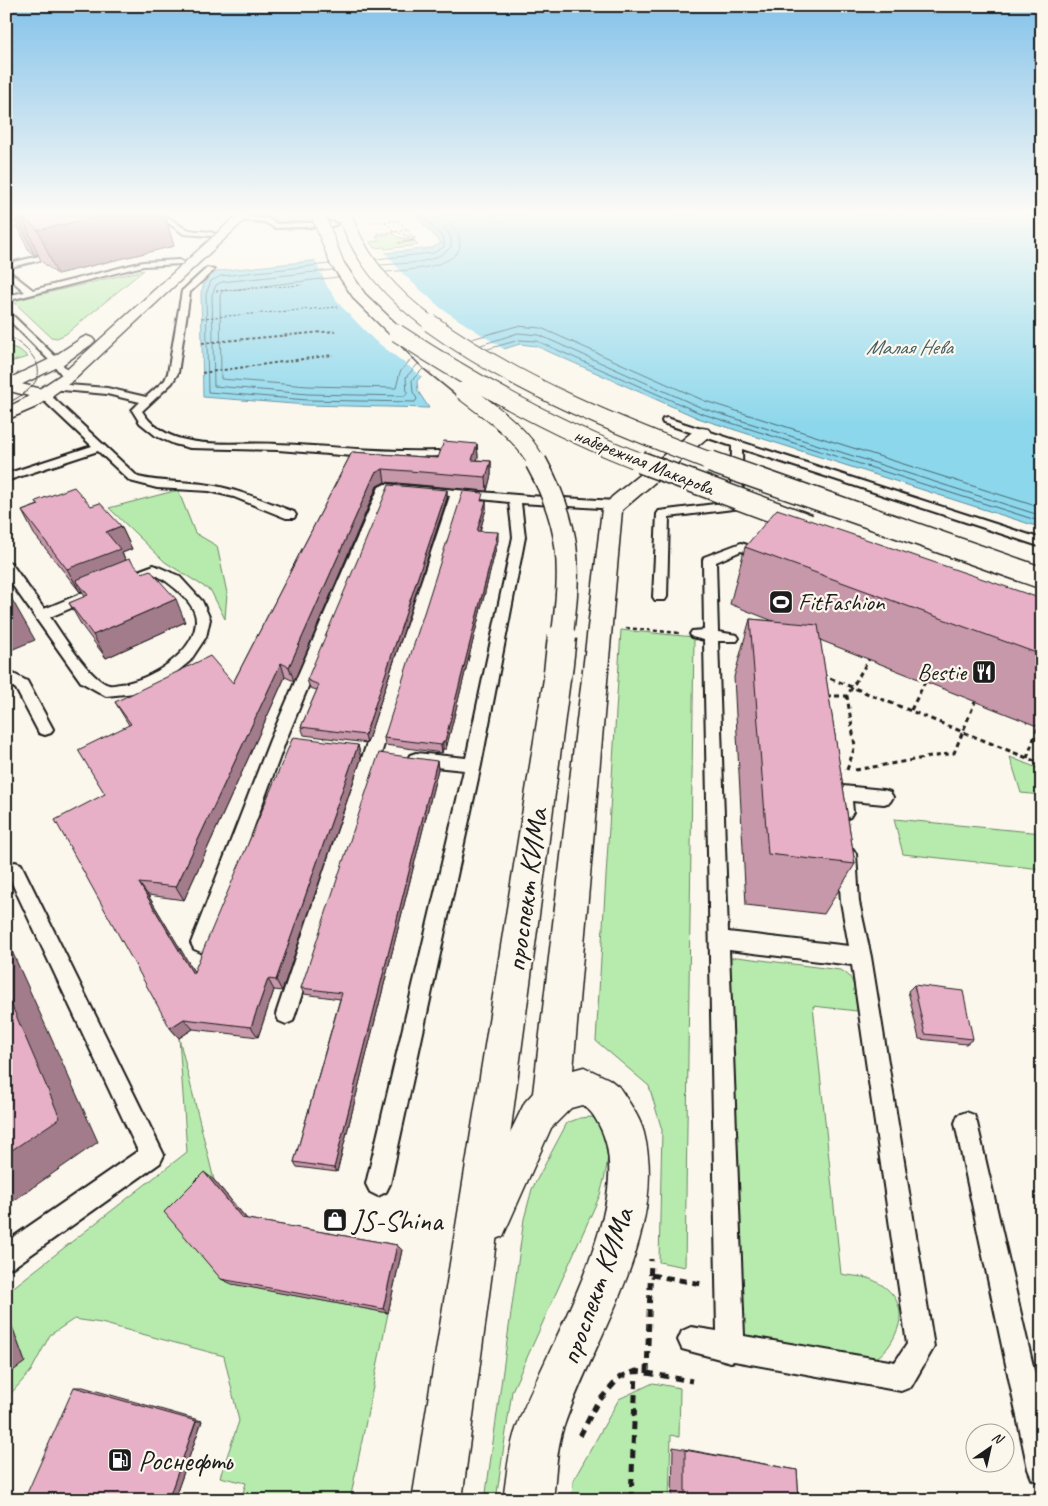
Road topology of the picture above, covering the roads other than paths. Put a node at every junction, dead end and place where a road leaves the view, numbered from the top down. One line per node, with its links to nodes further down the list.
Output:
1 (23, 285): 8 (lane)
2 (58, 285): 8 (lane)
3 (152, 285): 12 (main road)
4 (164, 285): 13 (main road)
5 (193, 285): 15 (lane)
6 (352, 285): 11 (main road, набережная Макарова, bridge)
7 (387, 285): 31 (main road, набережная Макарова, bridge)
8 (31, 292): 9 (lane)
9 (6, 298)
10 (6, 312): 12 (lane)
11 (397, 334): 27 (main road, набережная Макарова, bridge); 54 (main road, проспект КИМа, bridge)
12 (56, 362): 13 (lane); 14 (main road)
13 (55, 386): 14 (main road); 15 (lane); 16 (main road); 20 (lane)
14 (8, 387)
15 (147, 400): 21 (lane)
16 (6, 415)
17 (667, 421): 18 (lane)
18 (702, 432): 19 (lane); 25 (main road)
19 (737, 444): 28 (lane); 34 (lane)
20 (100, 447): 22 (lane); 26 (lane)
21 (438, 454)
22 (6, 478)
23 (457, 494): 24 (lane); 40 (lane); 43 (lane)
24 (514, 499): 25 (lane); 44 (lane)
25 (616, 505): 51 (main road)
26 (290, 515)
27 (824, 530)
28 (1042, 543)
29 (778, 560): 36 (lane)
30 (6, 566): 35 (lane)
31 (1042, 578)
32 (119, 583): 35 (lane)
33 (102, 590): 35 (lane)
34 (660, 597)
35 (42, 615)
36 (704, 635): 37 (lane); 47 (lane)
37 (732, 638)
38 (6, 675): 39 (lane)
39 (45, 729)
40 (278, 740): 41 (lane); 48 (lane)
41 (297, 743)
42 (354, 751): 43 (lane)
43 (373, 754): 44 (lane); 50 (lane)
44 (472, 765): 53 (lane)
45 (884, 797): 49 (lane)
46 (6, 875): 55 (lane)
47 (719, 940): 49 (lane); 57 (lane)
48 (201, 943)
49 (861, 957): 57 (lane)
50 (286, 1014)
51 (551, 1101): 54 (main road, проспект КИМа); 60 (main road, проспект КИМа)
52 (966, 1123): 58 (lane)
53 (378, 1184)
54 (473, 1256): 59 (main road, проспект КИМа)
55 (6, 1257)
56 (691, 1340): 57 (lane)
57 (731, 1349)
58 (1042, 1469)
59 (437, 1500)
60 (528, 1500)

